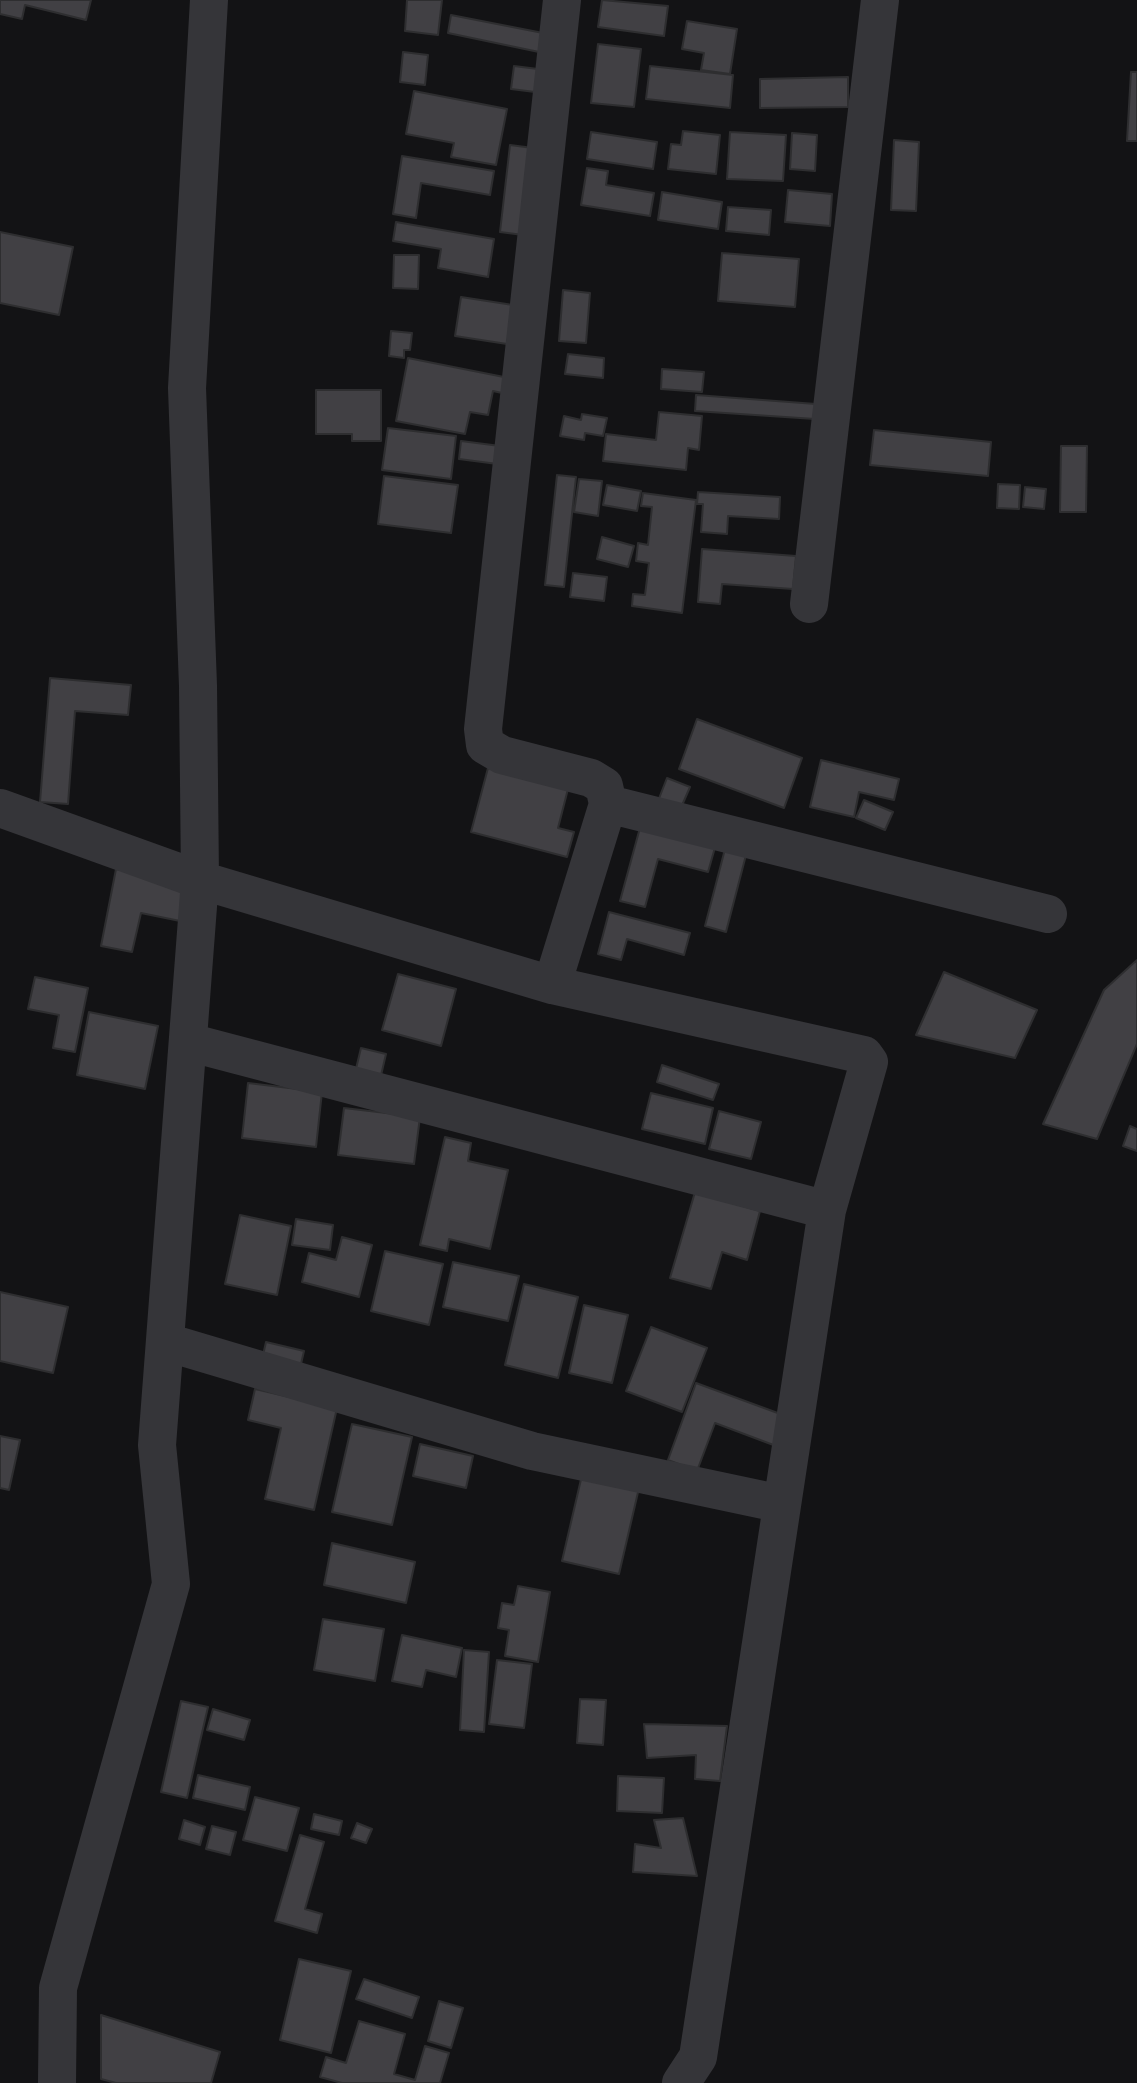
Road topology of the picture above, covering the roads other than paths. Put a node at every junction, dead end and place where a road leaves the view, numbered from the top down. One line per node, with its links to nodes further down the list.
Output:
1 (209, 0): 7 (street)
2 (562, 0): 5 (street)
3 (880, 0): 4 (street)
4 (809, 604)
5 (608, 804): 8 (street); 9 (street)
6 (0, 808): 7 (street)
7 (200, 880): 9 (street); 10 (street)
8 (1048, 914)
9 (552, 985): 11 (street)
10 (188, 1042): 11 (street); 12 (street)
11 (827, 1210): 13 (street)
12 (166, 1342): 13 (street); 14 (street)
13 (782, 1504): 15 (street)
14 (57, 2083)
15 (681, 2083)

